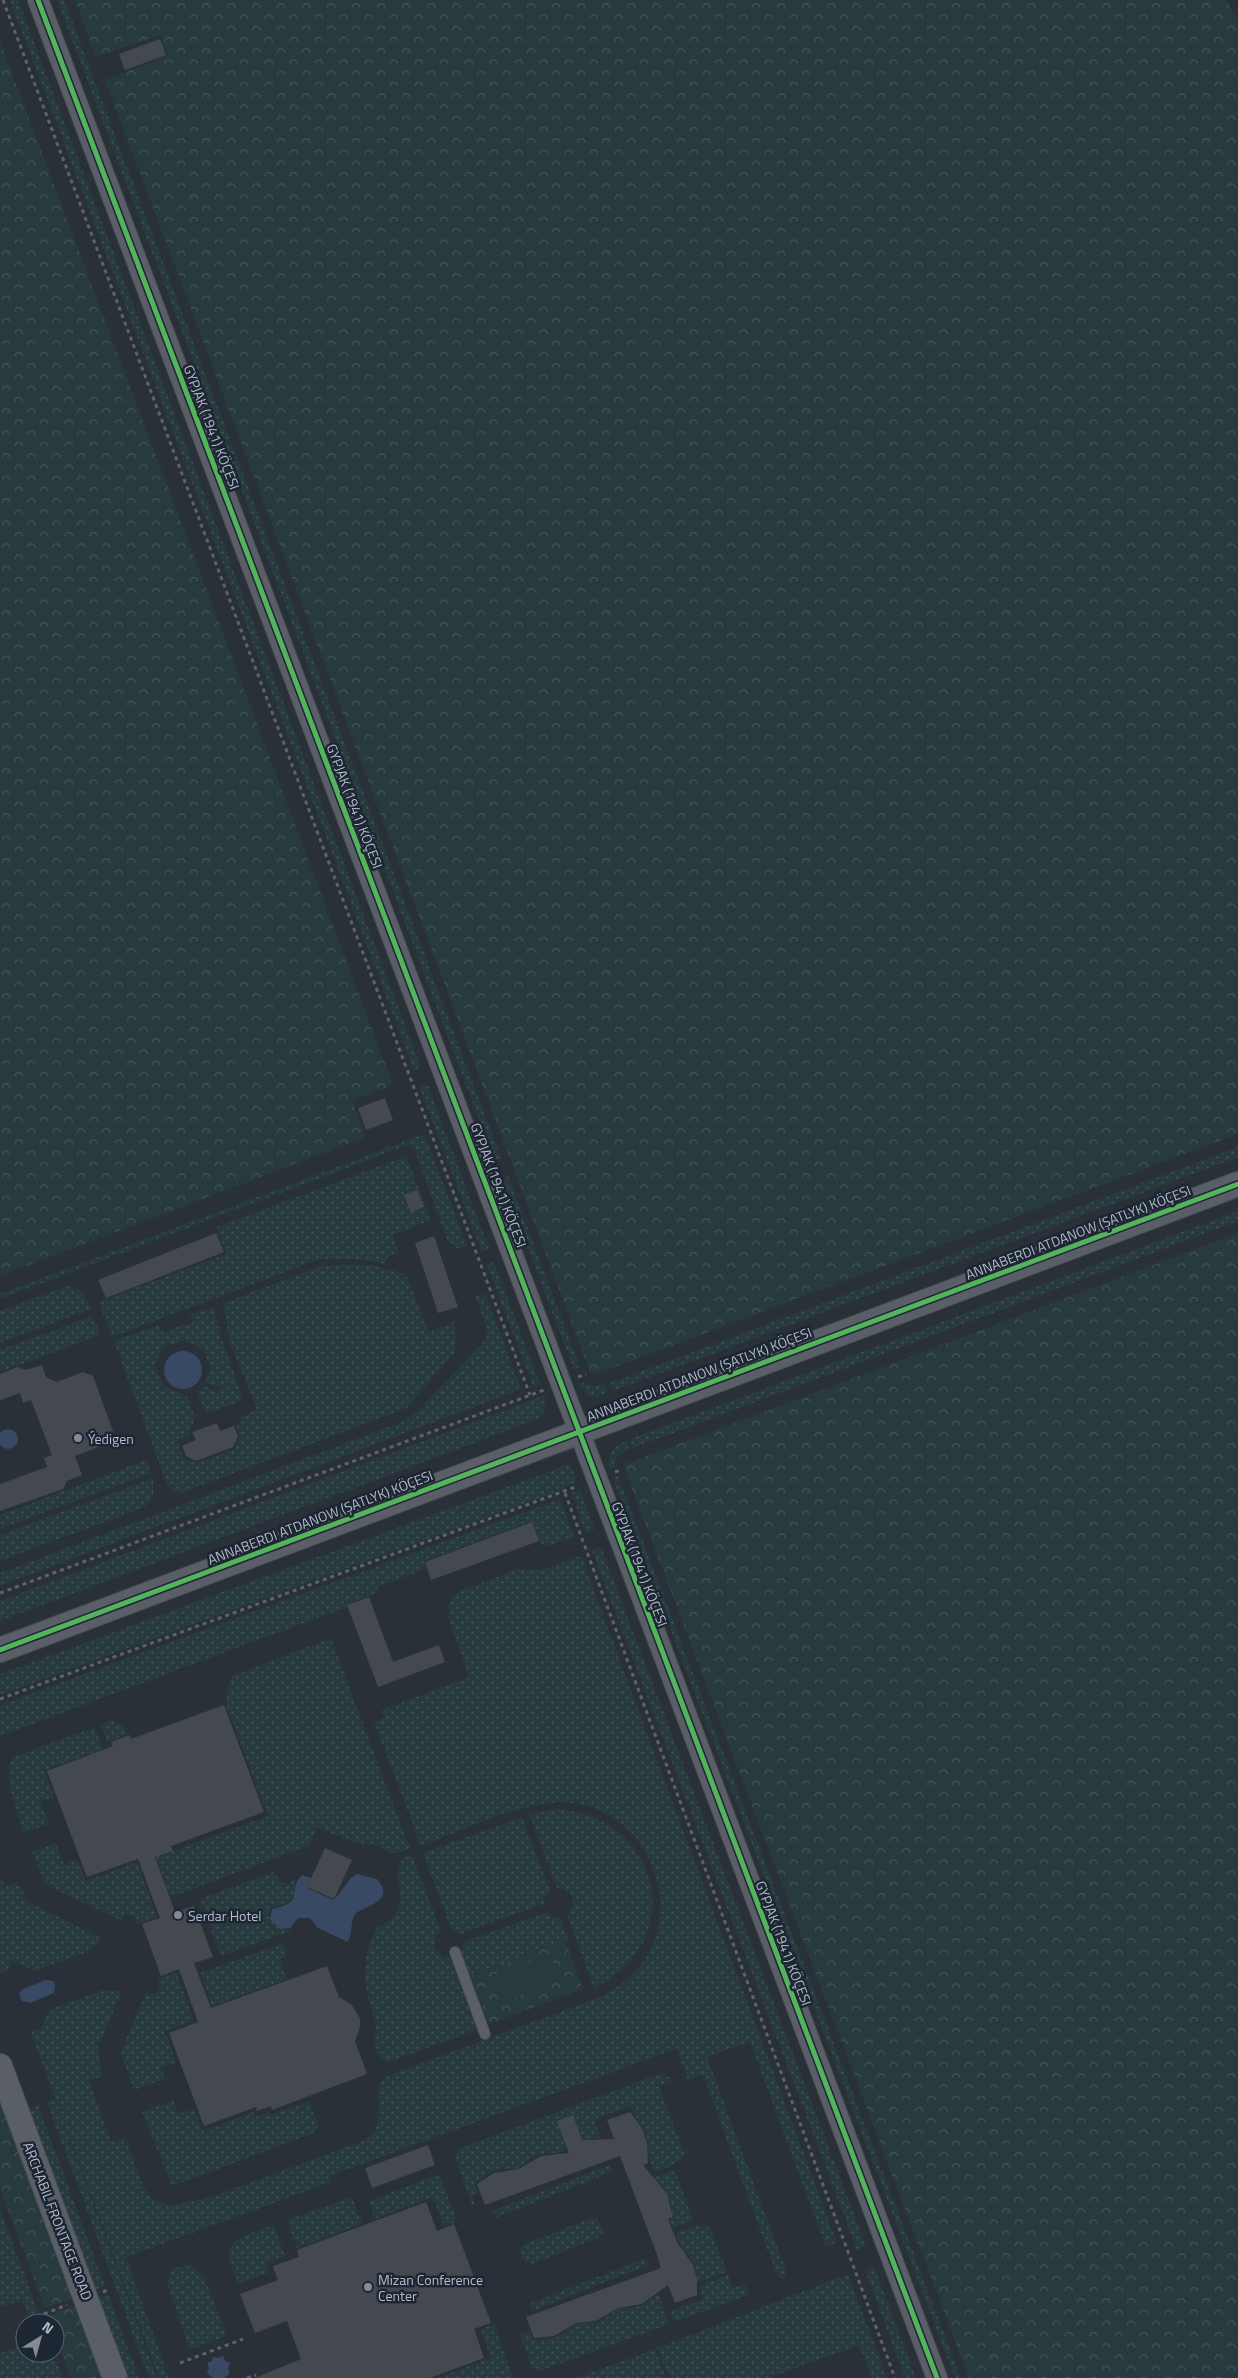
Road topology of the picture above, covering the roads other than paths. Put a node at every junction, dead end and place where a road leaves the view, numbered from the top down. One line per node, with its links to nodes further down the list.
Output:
1 (38, 0): 3 (street, GYPJAK (1941) KÖÇESI)
2 (1238, 1184): 3 (street, ANNABERDI ATDANOW (ŞATLYK) KÖÇESI)
3 (580, 1431): 4 (street, ANNABERDI ATDANOW (ŞATLYK) KÖÇESI); 9 (street, GYPJAK (1941) KÖÇESI)
4 (0, 1650)
5 (455, 1952): 6 (lane)
6 (485, 2034)
7 (0, 2066): 8 (street, ARCHABIL FRONTAGE ROAD)
8 (115, 2378)
9 (937, 2378)

